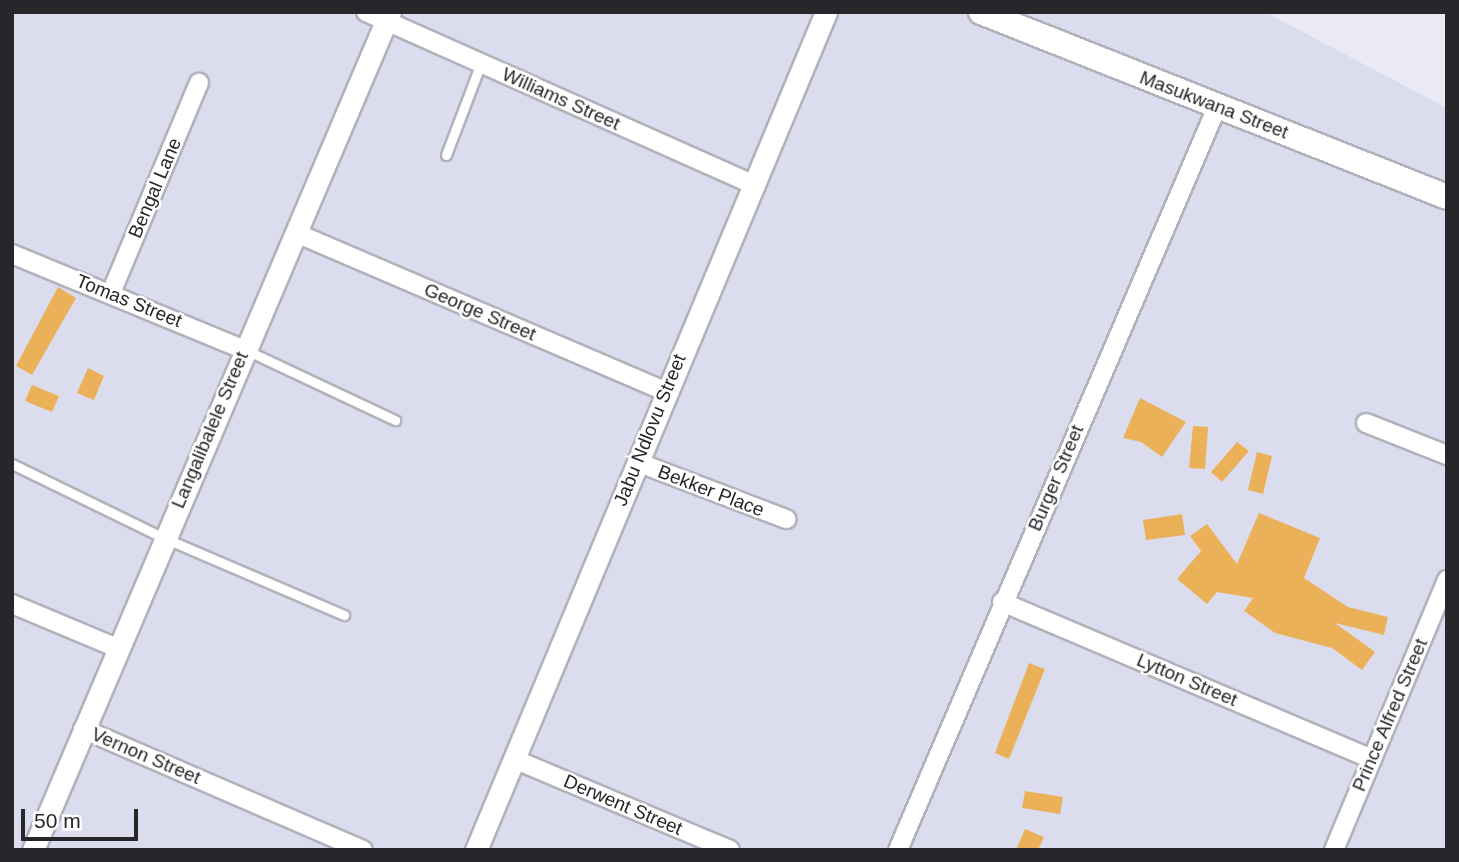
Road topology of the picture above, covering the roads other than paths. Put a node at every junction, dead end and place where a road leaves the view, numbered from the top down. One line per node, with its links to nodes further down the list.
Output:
1 (366, 12): 4 (street, Williams Street)
2 (826, 12): 9 (street, Jabu Ndlovu Street)
3 (981, 12): 7 (main road, Masukwana Street)
4 (388, 16): 5 (street, Williams Street); 11 (street, Langalibalele Street)
5 (481, 63): 8 (lane); 9 (street, Williams Street)
6 (199, 83): 13 (street, Bengal Lane)
7 (1217, 107): 10 (main road, Masukwana Street); 24 (street, Burger Street)
8 (446, 155)
9 (756, 186): 15 (street, Jabu Ndlovu Street)
10 (1447, 197)
11 (296, 233): 14 (street, Langalibalele Street); 15 (street, George Street)
12 (12, 254): 13 (street, Tomas Street)
13 (111, 293): 14 (street, Tomas Street)
14 (245, 350): 16 (lane); 22 (street, Langalibalele Street)
15 (665, 391): 19 (street, Jabu Ndlovu Street)
16 (395, 420)
17 (1366, 423): 18 (street)
18 (1447, 455)
19 (637, 462): 21 (street, Bekker Place); 30 (street, Jabu Ndlovu Street)
20 (12, 464): 22 (lane)
21 (786, 519)
22 (164, 538): 26 (lane); 27 (street, Langalibalele Street)
23 (1447, 580): 29 (street, Prince Alfred Street)
24 (1002, 602): 29 (street, Lytton Street); 35 (street, Burger Street)
25 (12, 604): 27 (street)
26 (344, 615)
27 (117, 648): 28 (street, Langalibalele Street)
28 (83, 729): 31 (street, Langalibalele Street); 32 (street, Vernon Street)
29 (1372, 759): 36 (street, Prince Alfred Street)
30 (516, 760): 33 (street, Jabu Ndlovu Street); 34 (street, Derwent Street)
31 (33, 850)
32 (363, 850)
33 (476, 850)
34 (730, 850)
35 (898, 850)
36 (1334, 850)

